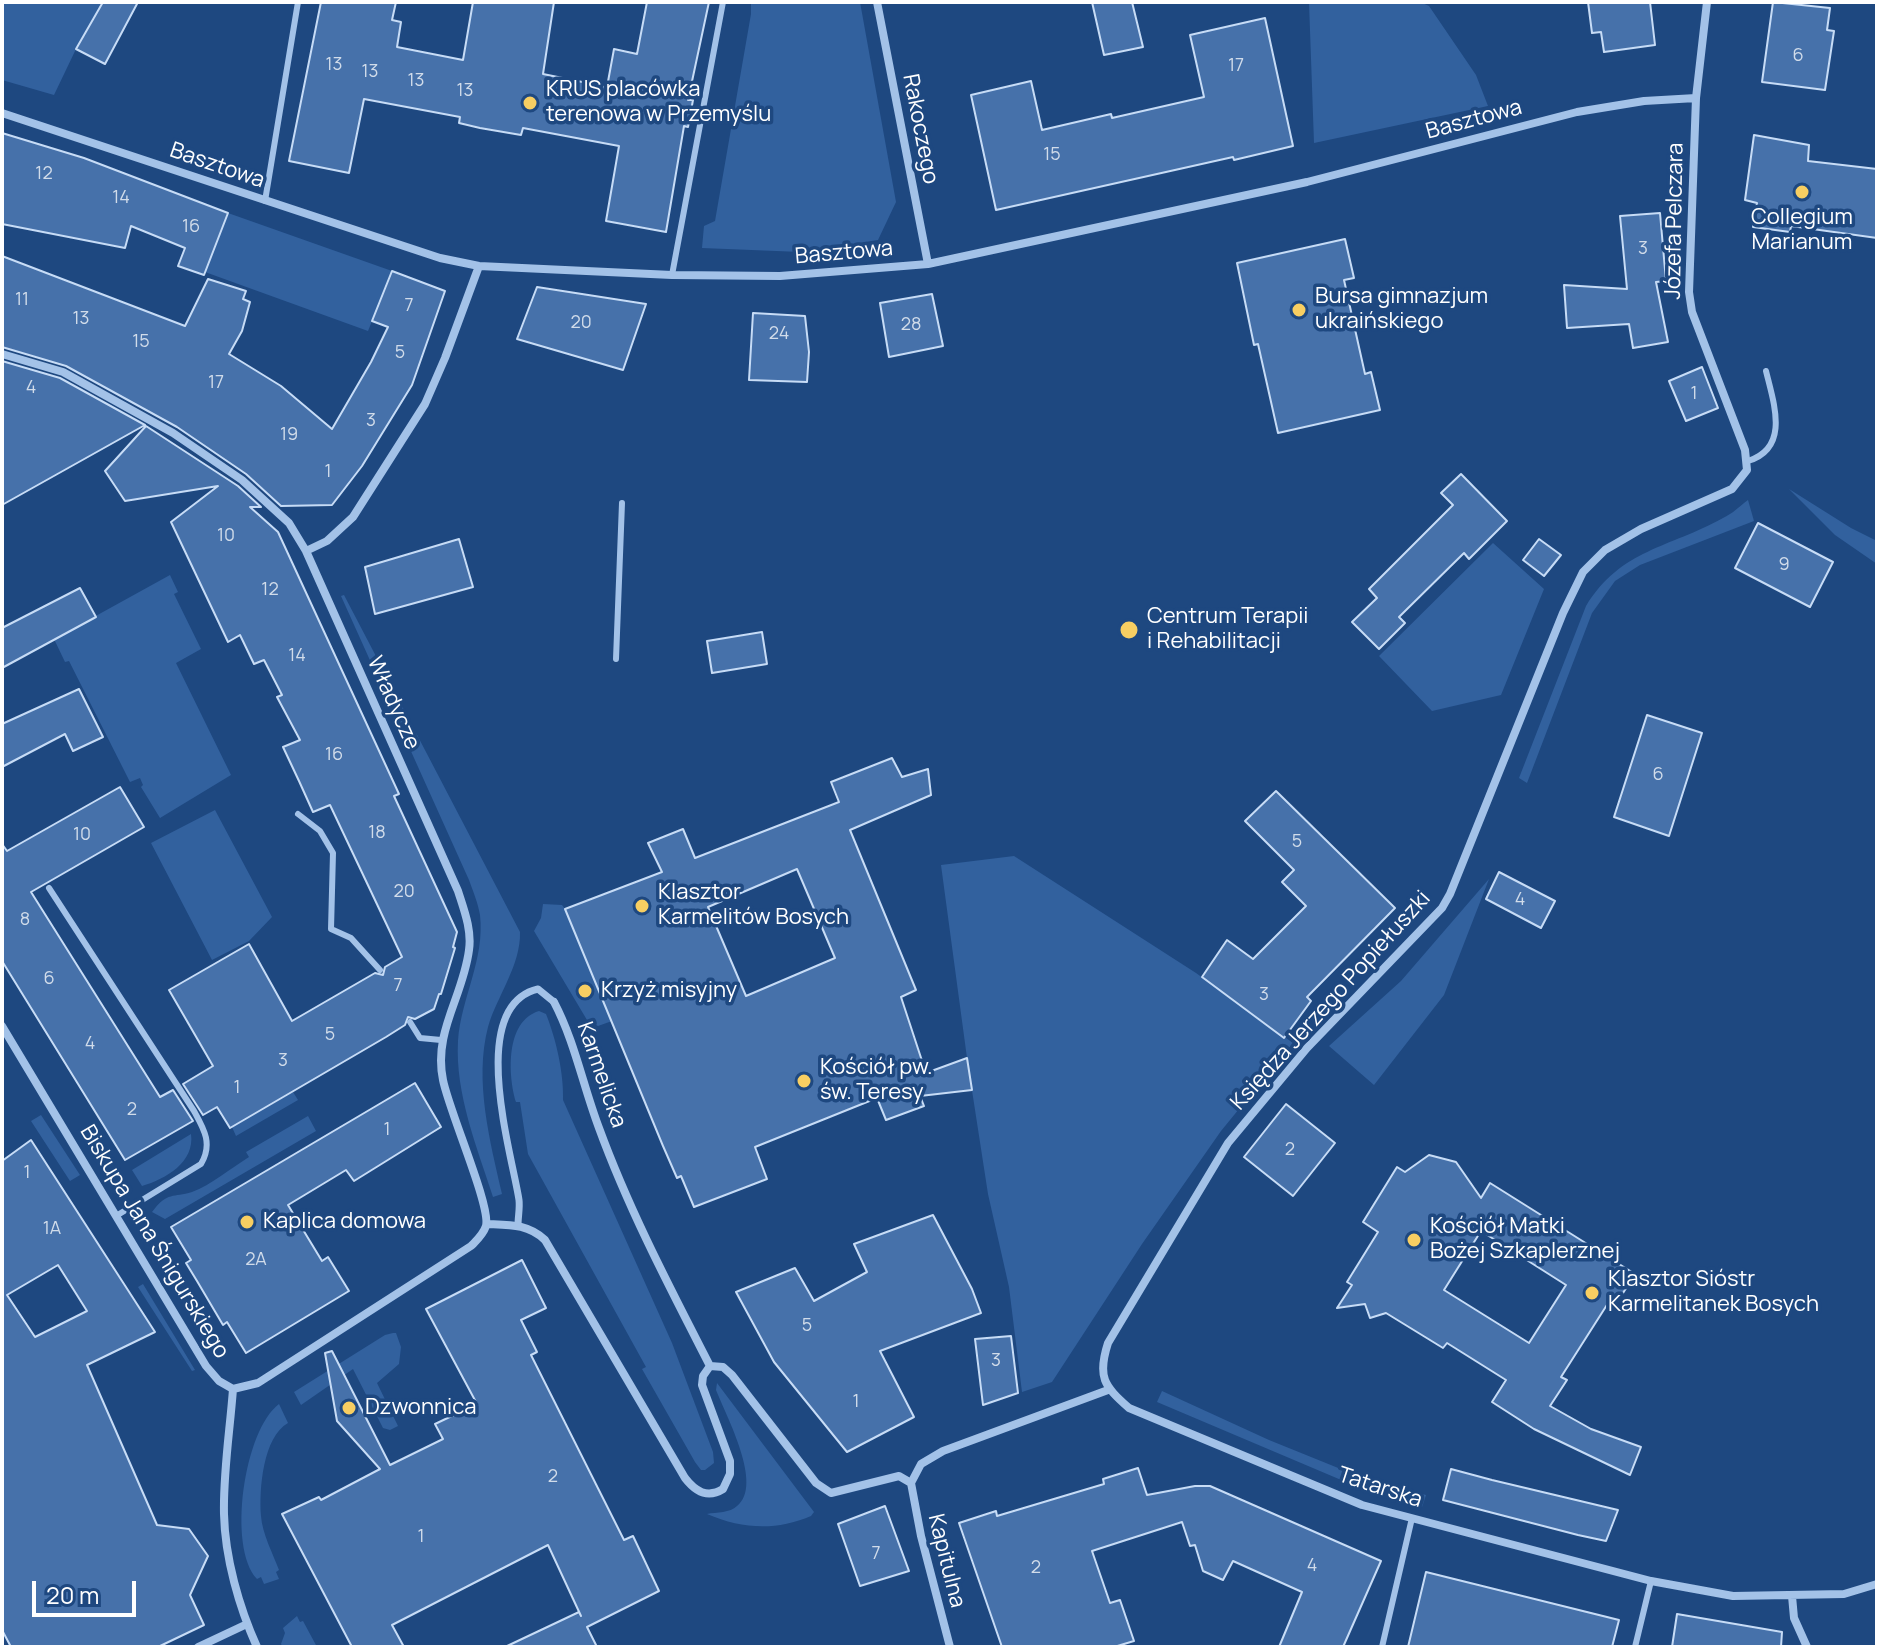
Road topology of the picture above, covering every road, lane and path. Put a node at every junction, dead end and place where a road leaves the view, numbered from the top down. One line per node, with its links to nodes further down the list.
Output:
1 (298, 2): 7 (lane)
2 (723, 2): 10 (lane)
3 (877, 2): 8 (street, Rakoczego)
4 (1707, 2): 5 (street, Józefa Pelczara)
5 (1696, 98): 8 (street, Basztowa); 13 (street, Józefa Pelczara)
6 (2, 113): 7 (street, Basztowa)
7 (265, 201): 9 (street, Basztowa)
8 (928, 264): 10 (street, Basztowa)
9 (479, 266): 10 (street, Basztowa); 15 (street)
10 (672, 275)
11 (2, 354): 15 (street, Władycze)
12 (1766, 371): 13 (lane)
13 (1748, 461): 29 (street, Księdza Jerzego Popiełuszki)
14 (622, 503): 16 (lane)
15 (306, 551): 23 (street, Władycze)
16 (616, 659)
17 (298, 814): 19 (lane)
18 (49, 888): 24 (lane)
19 (380, 970)
20 (554, 1002): 26 (street, Karmelicka); 27 (street, Karmelicka)
21 (410, 1022): 23 (lane)
22 (2, 1026): 24 (street, Biskupa Jana Śnigurskiego)
23 (441, 1040): 25 (street, Władycze)
24 (116, 1216): 28 (street, Biskupa Jana Śnigurskiego)
25 (487, 1224): 26 (street); 28 (street)
26 (518, 1225): 27 (street, Karmelicka)
27 (710, 1366): 30 (street, Karmelicka)
28 (233, 1389): 35 (street, Biskupa Jana Śnigurskiego)
29 (1108, 1390): 30 (street); 31 (street, Tatarska)
30 (911, 1483): 38 (street, Kapitulna)
31 (1412, 1518): 32 (street, Tatarska); 39 (lane)
32 (1651, 1581): 34 (street, Tatarska); 40 (lane)
33 (1877, 1584): 34 (street, Tatarska)
34 (1792, 1596): 41 (street)
35 (247, 1624): 36 (street); 37 (street, Biskupa Jana Śnigurskiego)
36 (198, 1647)
37 (257, 1647)
38 (950, 1647)
39 (1382, 1647)
40 (1635, 1647)
41 (1807, 1647)

